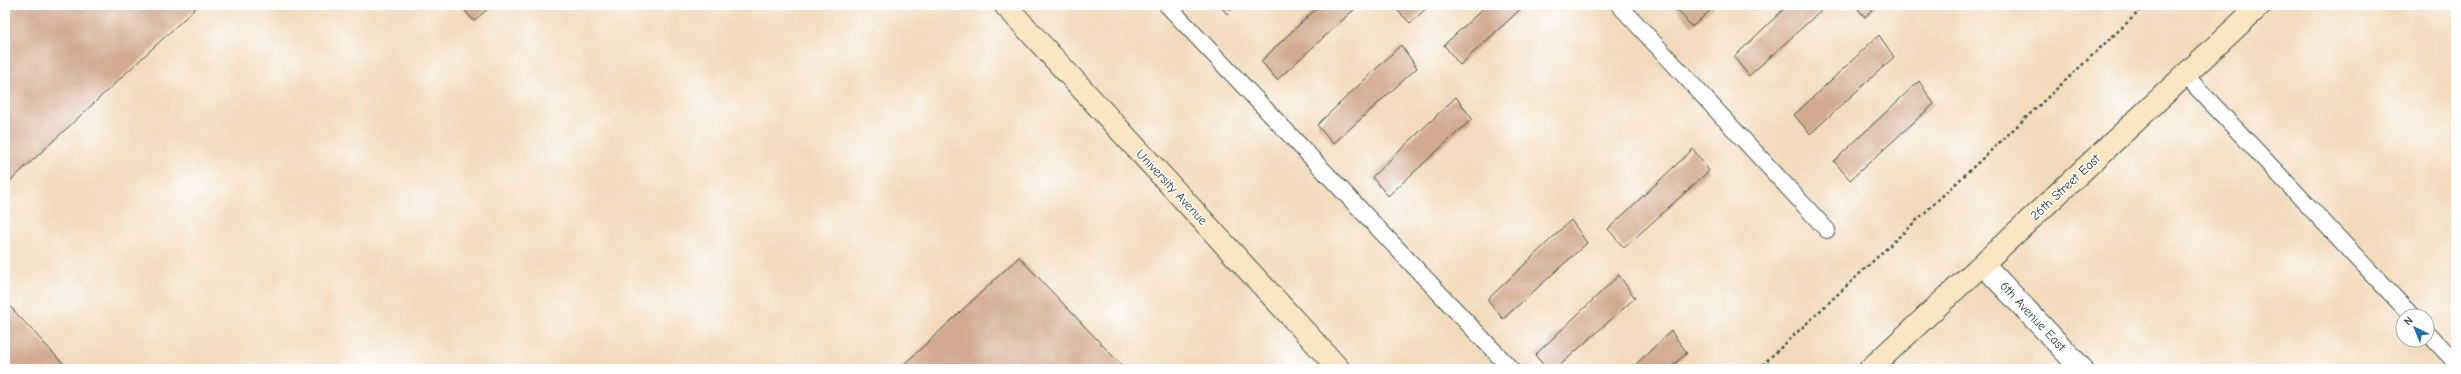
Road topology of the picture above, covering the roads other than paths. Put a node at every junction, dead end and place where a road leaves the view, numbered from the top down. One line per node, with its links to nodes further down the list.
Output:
1 (1005, 5): 11 (main road, University Avenue)
2 (1167, 5): 12 (lane)
3 (1619, 5): 6 (lane)
4 (2260, 5): 5 (main road, 26th Street East)
5 (2185, 75): 7 (main road, 26th Street East); 8 (lane)
6 (1827, 230)
7 (1983, 264): 13 (main road, 26th Street East); 14 (street, 6th Avenue East)
8 (2404, 308)
9 (2435, 341): 10 (lane)
10 (2456, 363)
11 (1339, 369)
12 (1511, 369)
13 (1870, 369)
14 (2082, 369)

